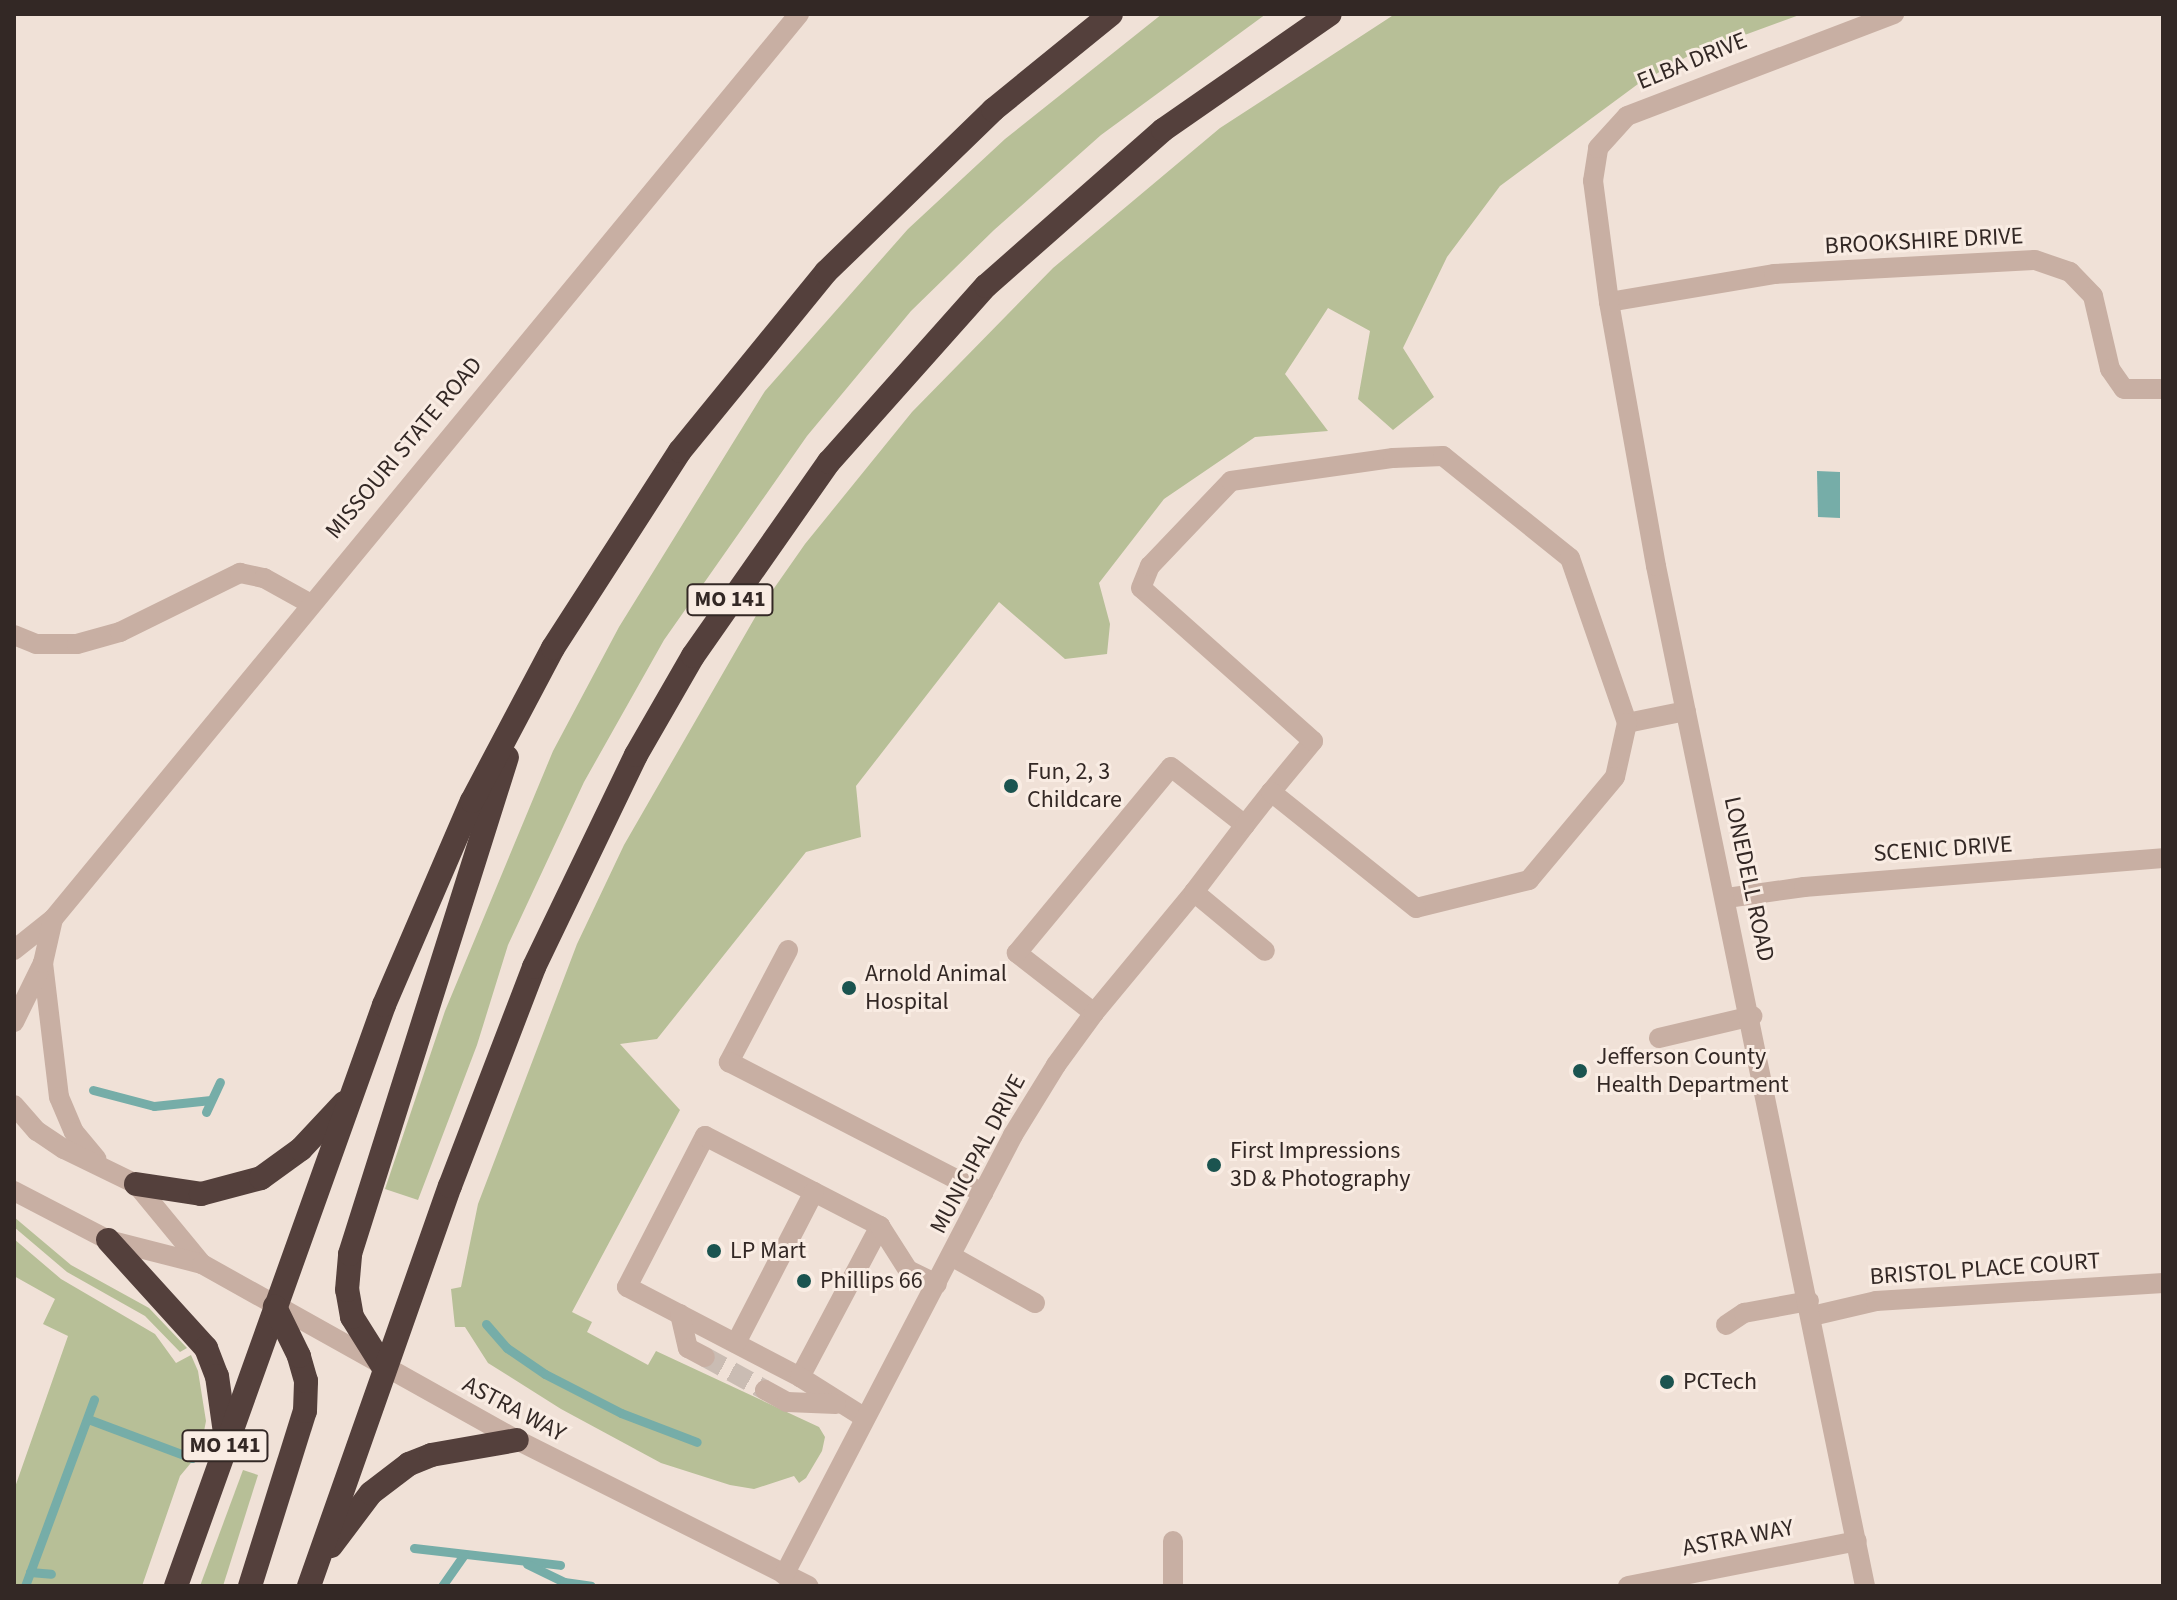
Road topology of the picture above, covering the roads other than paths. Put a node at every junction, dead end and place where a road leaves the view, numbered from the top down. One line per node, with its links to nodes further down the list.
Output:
1 (799, 14): 8 (street, MISSOURI STATE ROAD)
2 (1111, 14): 10 (highway, MO 141)
3 (1330, 14): 47 (highway, MO 141)
4 (1894, 14): 5 (street, ELBA DRIVE)
5 (1593, 181): 6 (street, LONEDELL ROAD)
6 (1609, 302): 7 (street, BROOKSHIRE DRIVE); 11 (street, LONEDELL ROAD)
7 (2163, 389)
8 (309, 603): 9 (street); 18 (street, MISSOURI STATE ROAD)
9 (14, 635)
10 (525, 698): 27 (highway, MO 141); 47 (highway)
11 (1686, 711): 12 (street); 17 (street, LONEDELL ROAD)
12 (1627, 723): 13 (street); 13 (street, MUNICIPAL DRIVE)
13 (1271, 792): 14 (street, MUNICIPAL DRIVE)
14 (1245, 825): 16 (street, MUNICIPAL DRIVE); 23 (street)
15 (2163, 858): 17 (street, SCENIC DRIVE)
16 (1194, 892): 21 (street); 23 (street, MUNICIPAL DRIVE)
17 (1727, 898): 24 (street, LONEDELL ROAD)
18 (53, 919): 19 (street, MISSOURI STATE ROAD); 22 (street, MISSOURI STATE ROAD)
19 (14, 950)
20 (788, 950): 33 (street)
21 (1265, 951)
22 (43, 963): 25 (street, MISSOURI STATE ROAD); 29 (street)
23 (1094, 1013): 33 (street, MUNICIPAL DRIVE)
24 (1752, 1016): 26 (street); 42 (street, LONEDELL ROAD)
25 (14, 1022)
26 (1659, 1038)
27 (351, 1095): 30 (highway); 41 (highway, MO 141)
28 (14, 1105): 29 (street, ASTRA WAY)
29 (99, 1162): 30 (street, ASTRA WAY)
30 (136, 1184): 37 (street, ASTRA WAY)
31 (14, 1191): 35 (street, ASTRA WAY)
32 (814, 1192): 34 (street); 43 (street); 45 (street)
33 (983, 1193): 36 (street, MUNICIPAL DRIVE)
34 (880, 1226): 39 (street); 48 (street)
35 (108, 1240): 37 (street, ASTRA WAY); 53 (highway)
36 (953, 1257): 39 (street, MUNICIPAL DRIVE); 40 (street)
37 (202, 1264): 41 (street, ASTRA WAY)
38 (2163, 1283): 42 (street, BRISTOL PLACE COURT)
39 (937, 1284): 51 (street, MUNICIPAL DRIVE)
40 (1035, 1303)
41 (275, 1307): 47 (street, ASTRA WAY); 53 (highway, MO 141); 59 (highway)
42 (1811, 1308): 44 (street, BRISTOL PLACE COURT); 55 (street, LONEDELL ROAD)
43 (680, 1314): 45 (street); 46 (street)
44 (1726, 1325)
45 (736, 1343): 48 (street)
46 (705, 1357)
47 (384, 1368): 52 (street, ASTRA WAY); 56 (highway, MO 141)
48 (800, 1377): 50 (street)
49 (765, 1390): 50 (street)
50 (836, 1404): 51 (street)
51 (865, 1418): 57 (street, MUNICIPAL DRIVE)
52 (517, 1440): 56 (highway); 57 (street, ASTRA WAY)
53 (225, 1446): 58 (highway, MO 141)
54 (1173, 1541): 61 (street)
55 (1857, 1541): 62 (street, ASTRA WAY); 63 (street, LONEDELL ROAD)
56 (313, 1575)
57 (784, 1575): 60 (street, ASTRA WAY)
58 (176, 1586)
59 (250, 1586)
60 (808, 1586)
61 (1173, 1586)
62 (1628, 1586)
63 (1865, 1586)

